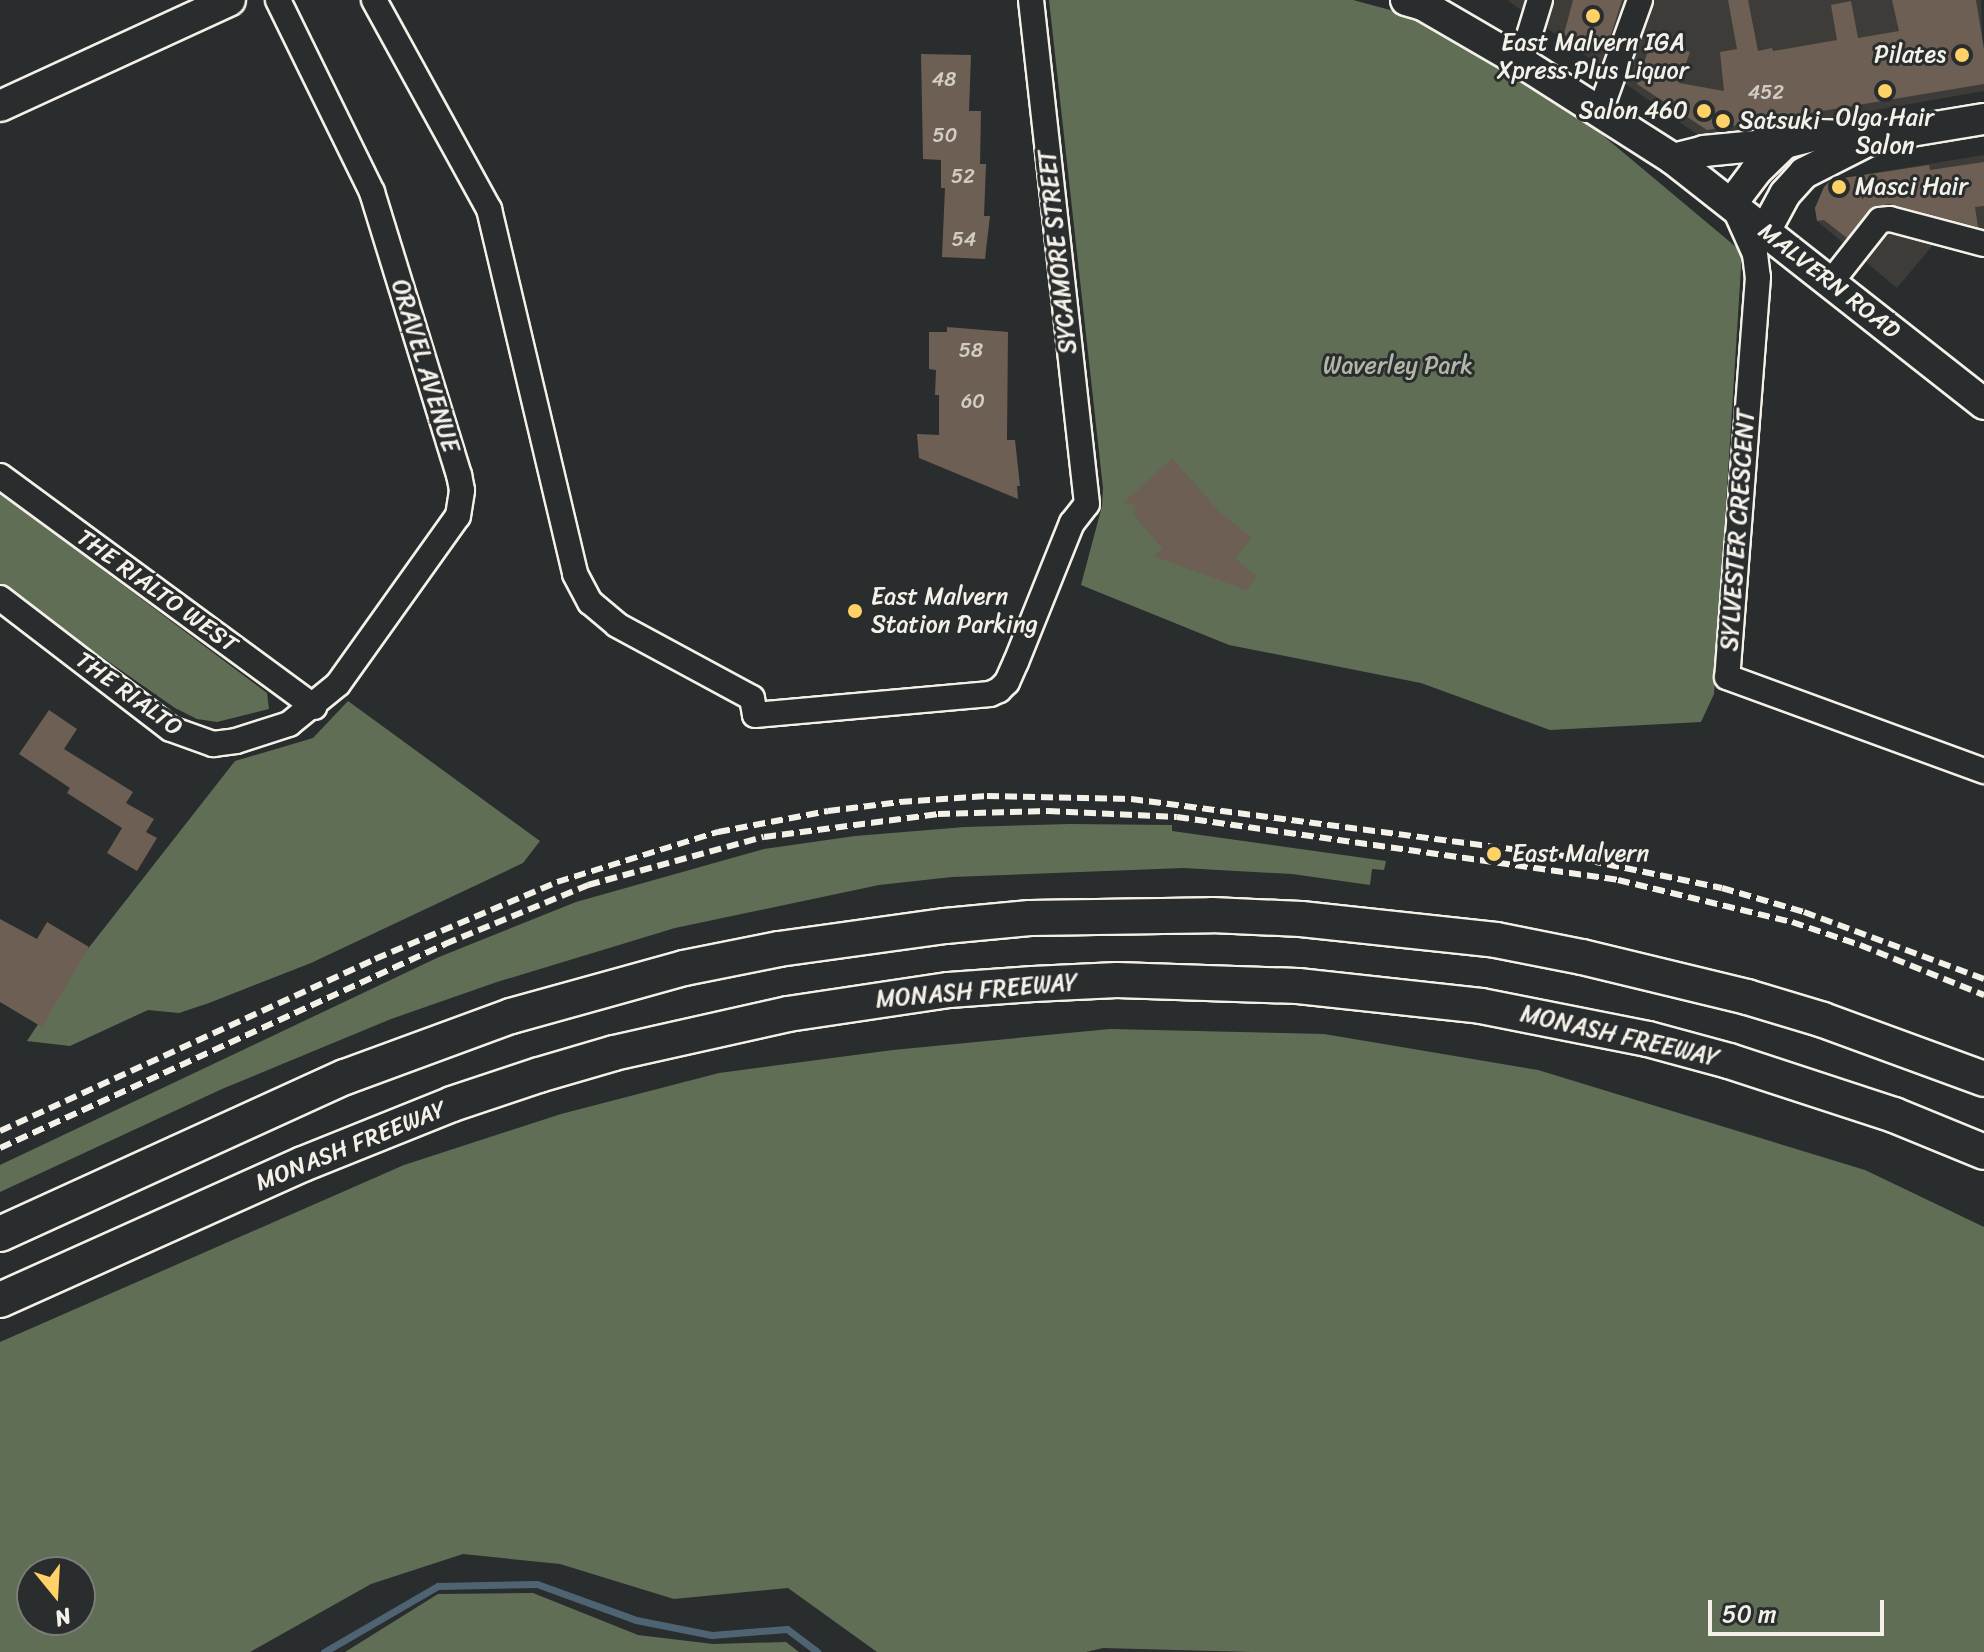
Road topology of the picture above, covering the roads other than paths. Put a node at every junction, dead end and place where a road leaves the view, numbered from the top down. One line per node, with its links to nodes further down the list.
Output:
1 (230, 0): 9 (main road)
2 (278, 0): 22 (street, ORAVEL AVENUE)
3 (374, 0): 4 (street, SYCAMORE STREET)
4 (1031, 0)
5 (1540, 0): 8 (street)
6 (1640, 0): 10 (street)
7 (1417, 2): 8 (main road, MALVERN ROAD)
8 (1521, 62): 10 (main road, MALVERN ROAD)
9 (0, 106)
10 (1599, 114): 14 (main road, MALVERN ROAD)
11 (1984, 119): 12 (main road)
12 (1875, 137): 13 (main road); 16 (main road)
13 (1785, 143): 14 (main road); 15 (main road)
14 (1673, 159): 15 (main road, MALVERN ROAD)
15 (1732, 203): 16 (main road, MALVERN ROAD)
16 (1760, 242): 18 (main road, MALVERN ROAD); 23 (street, SYLVESTER CRESCENT)
17 (1984, 244): 18 (street)
18 (1831, 282): 19 (main road, MALVERN ROAD)
19 (1984, 404)
20 (0, 476): 22 (street, THE RIALTO WEST)
21 (0, 598): 22 (street, THE RIALTO)
22 (314, 707)
23 (1984, 771)
24 (1984, 1079): 26 (highway)
25 (1984, 1152): 27 (highway, MONASH FREEWAY)
26 (0, 1234)
27 (0, 1300)

